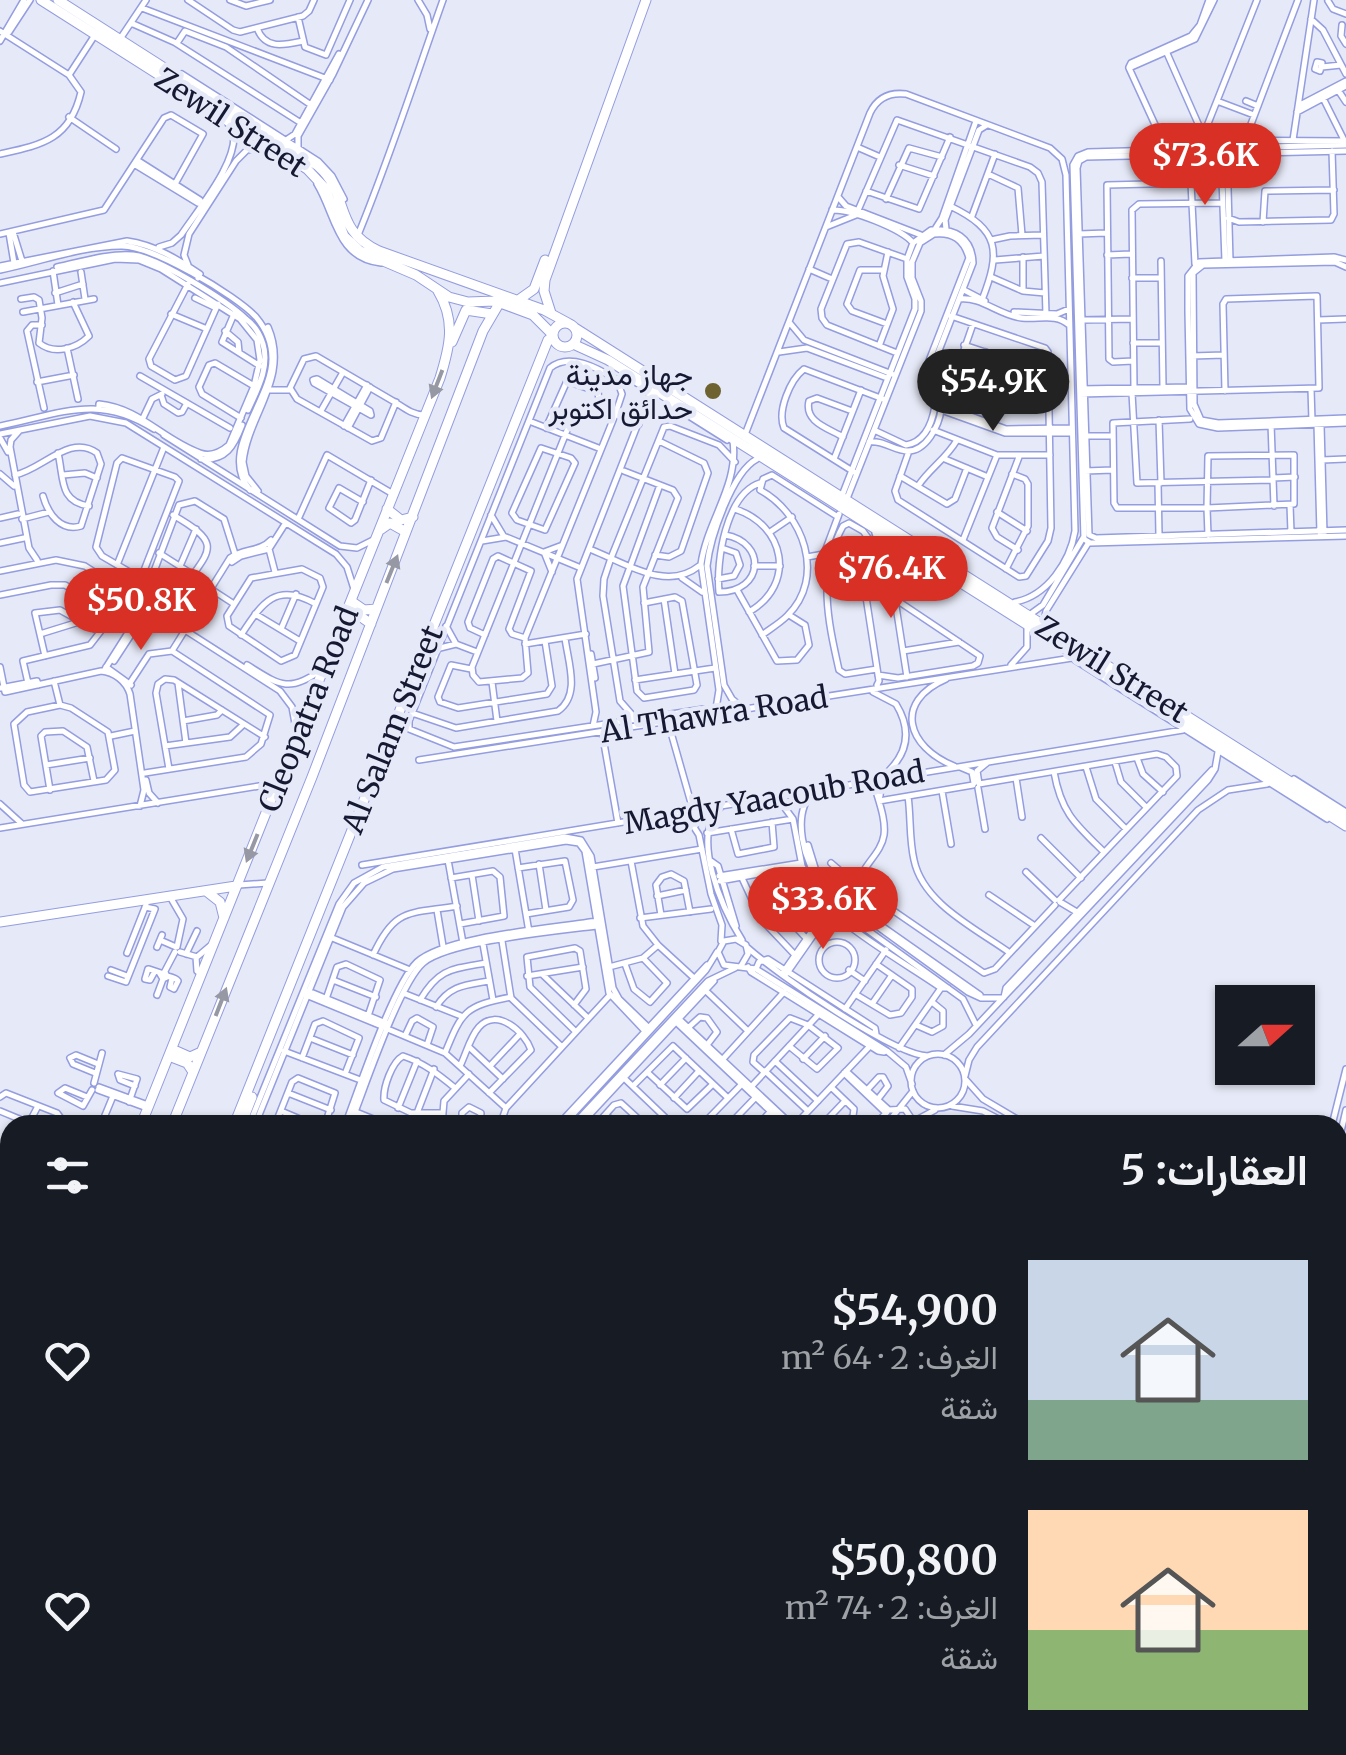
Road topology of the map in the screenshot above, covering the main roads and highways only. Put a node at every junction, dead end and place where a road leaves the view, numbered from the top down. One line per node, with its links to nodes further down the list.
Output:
1 (32, 0): 4 (main road, Zewil Street)
2 (61, 0): 4 (main road, Zewil Street)
3 (644, 0): 9 (main road)
4 (76, 17): 5 (main road, Zewil Street); 5 (main road, Zewil Street)
5 (188, 88): 6 (main road, Zewil Street)
6 (201, 96): 7 (main road, Zewil Street); 7 (main road, Zewil Street)
7 (303, 162): 8 (main road, Zewil Street); 8 (main road, Zewil Street)
8 (419, 271): 10 (main road, Zewil Street); 11 (main road, Zewil Street)
9 (538, 288): 11 (main road); 14 (main road)
10 (438, 291): 12 (main road, Zewil Street); 19 (main road)
11 (518, 301): 13 (main road, Zewil Street)
12 (500, 302): 13 (main road, Zewil Street); 15 (main road, Cleopatra Road)
13 (534, 311): 14 (main road, Zewil Street); 17 (main road, Zewil Street)
14 (551, 313): 16 (main road, Zewil Street)
15 (492, 314): 19 (main road); 24 (main road, Cleopatra Road)
16 (571, 325): 17 (main road); 18 (main road); 20 (main road, Zewil Street)
17 (553, 335): 18 (main road); 48 (main road, Al Salam Street)
18 (573, 344): 20 (main road, Zewil Street)
19 (450, 346): 23 (main road, Cleopatra Road, one-way to 23)
20 (594, 346): 21 (main road, Zewil Street); 21 (main road, Zewil Street)
21 (733, 437): 22 (main road, Zewil Street)
22 (831, 493): 31 (main road, Zewil Street); 31 (main road, Zewil Street)
23 (387, 509): 24 (main road); 26 (main road, Cleopatra Road)
24 (412, 516): 25 (main road, Cleopatra Road)
25 (406, 532): 26 (main road); 28 (main road, Cleopatra Road, one-way to 25)
26 (377, 534): 27 (main road, Cleopatra Road)
27 (353, 596): 28 (main road); 29 (main road, Cleopatra Road)
28 (376, 609): 30 (main road, Cleopatra Road)
29 (344, 618): 30 (main road); 38 (main road, Cleopatra Road, one-way to 38)
30 (370, 624): 42 (main road, Cleopatra Road, one-way to 30)
31 (1098, 666): 32 (main road, Zewil Street)
32 (1163, 707): 33 (main road, Zewil Street); 33 (main road, Zewil Street)
33 (1249, 761): 34 (main road, Zewil Street); 34 (main road, Zewil Street)
34 (1298, 791): 35 (main road, Zewil Street)
35 (1313, 804): 36 (main road, Zewil Street); 37 (main road, Zewil Street)
36 (1346, 814)
37 (1346, 829)
38 (236, 886): 39 (main road); 40 (main road, Cleopatra Road)
39 (198, 890): 40 (main road); 41 (main road)
40 (224, 918): 43 (main road, Cleopatra Road)
41 (0, 922)
42 (202, 1051): 43 (main road); 44 (main road, Cleopatra Road)
43 (170, 1052): 44 (main road); 46 (main road, Cleopatra Road)
44 (193, 1072): 47 (main road, Cleopatra Road)
45 (252, 1097): 49 (main road, Al Salam Street)
46 (145, 1115)
47 (176, 1115)
48 (242, 1115)
49 (243, 1115)

